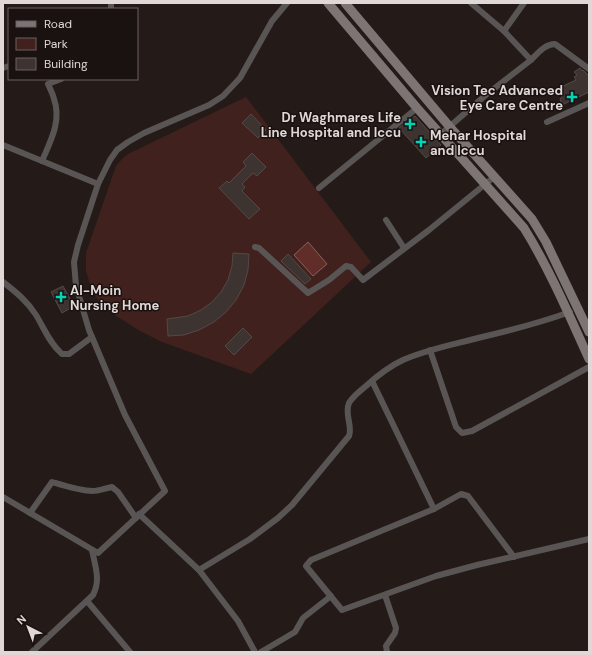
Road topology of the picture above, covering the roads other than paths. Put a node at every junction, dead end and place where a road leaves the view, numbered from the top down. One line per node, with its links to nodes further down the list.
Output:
1 (287, 3): 18 (street)
2 (328, 3): 11 (street)
3 (346, 3): 13 (street)
4 (471, 3): 6 (street)
5 (524, 3): 6 (street)
6 (504, 30): 7 (street)
7 (531, 60): 8 (street); 13 (street)
8 (589, 69)
9 (58, 80): 16 (street)
10 (589, 103): 12 (street)
11 (417, 108): 14 (street); 20 (street)
12 (547, 122)
13 (449, 126): 14 (street); 17 (street)
14 (441, 134): 19 (street)
15 (3, 145): 16 (street)
16 (42, 161): 18 (street)
17 (494, 177): 19 (street); 25 (street)
18 (98, 184): 28 (street)
19 (486, 184): 23 (street); 26 (street)
20 (319, 188)
21 (386, 220): 23 (street)
22 (255, 247): 23 (street)
23 (404, 248)
24 (3, 282): 28 (street)
25 (578, 309): 26 (street); 27 (street)
26 (568, 313): 29 (street); 30 (street)
27 (589, 332)
28 (92, 337): 36 (street)
29 (430, 350): 31 (street); 32 (street)
30 (589, 359)
31 (589, 367)
32 (372, 381): 34 (street); 40 (street)
33 (3, 497): 35 (street)
34 (434, 509): 39 (street); 42 (street)
35 (30, 513): 36 (street); 38 (street)
36 (138, 516): 38 (street); 40 (street)
37 (589, 539): 39 (street)
38 (92, 550): 43 (street)
39 (514, 557): 41 (street)
40 (199, 570): 47 (street)
41 (385, 595): 42 (street); 44 (street)
42 (331, 596): 48 (street)
43 (87, 601): 45 (street); 46 (street)
44 (384, 651)
45 (32, 652)
46 (130, 652)
47 (255, 652)
48 (261, 652)

